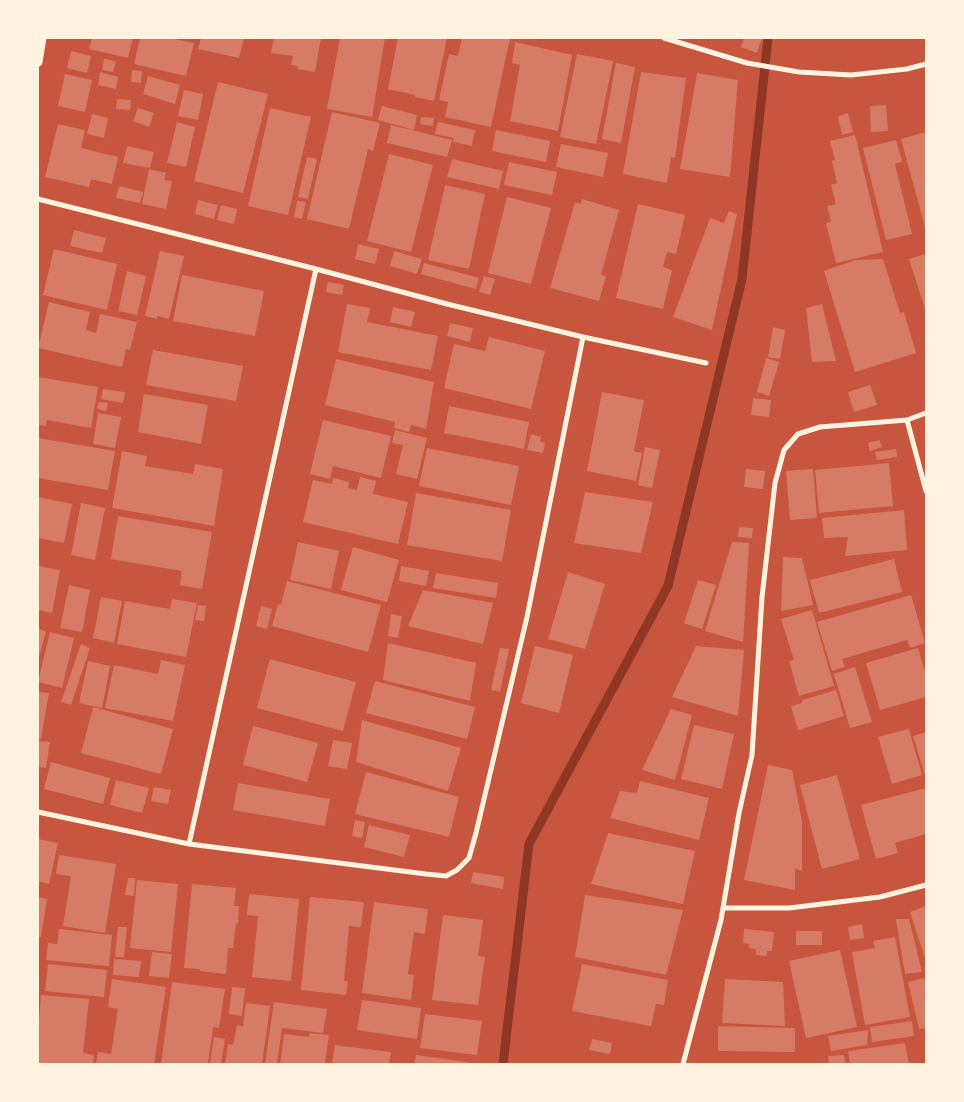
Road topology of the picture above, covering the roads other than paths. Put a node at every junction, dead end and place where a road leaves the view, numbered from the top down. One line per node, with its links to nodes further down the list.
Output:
1 (42, 38): 3 (street)
2 (664, 38): 4 (street)
3 (38, 62)
4 (926, 64)
5 (38, 199): 6 (street)
6 (316, 269): 7 (street); 13 (street)
7 (583, 337): 8 (street); 13 (street)
8 (706, 363)
9 (926, 413): 10 (street)
10 (907, 420): 11 (street); 15 (street)
11 (926, 491)
12 (38, 812): 13 (street)
13 (189, 844)
14 (926, 885): 15 (street)
15 (724, 908): 16 (street)
16 (683, 1064)

